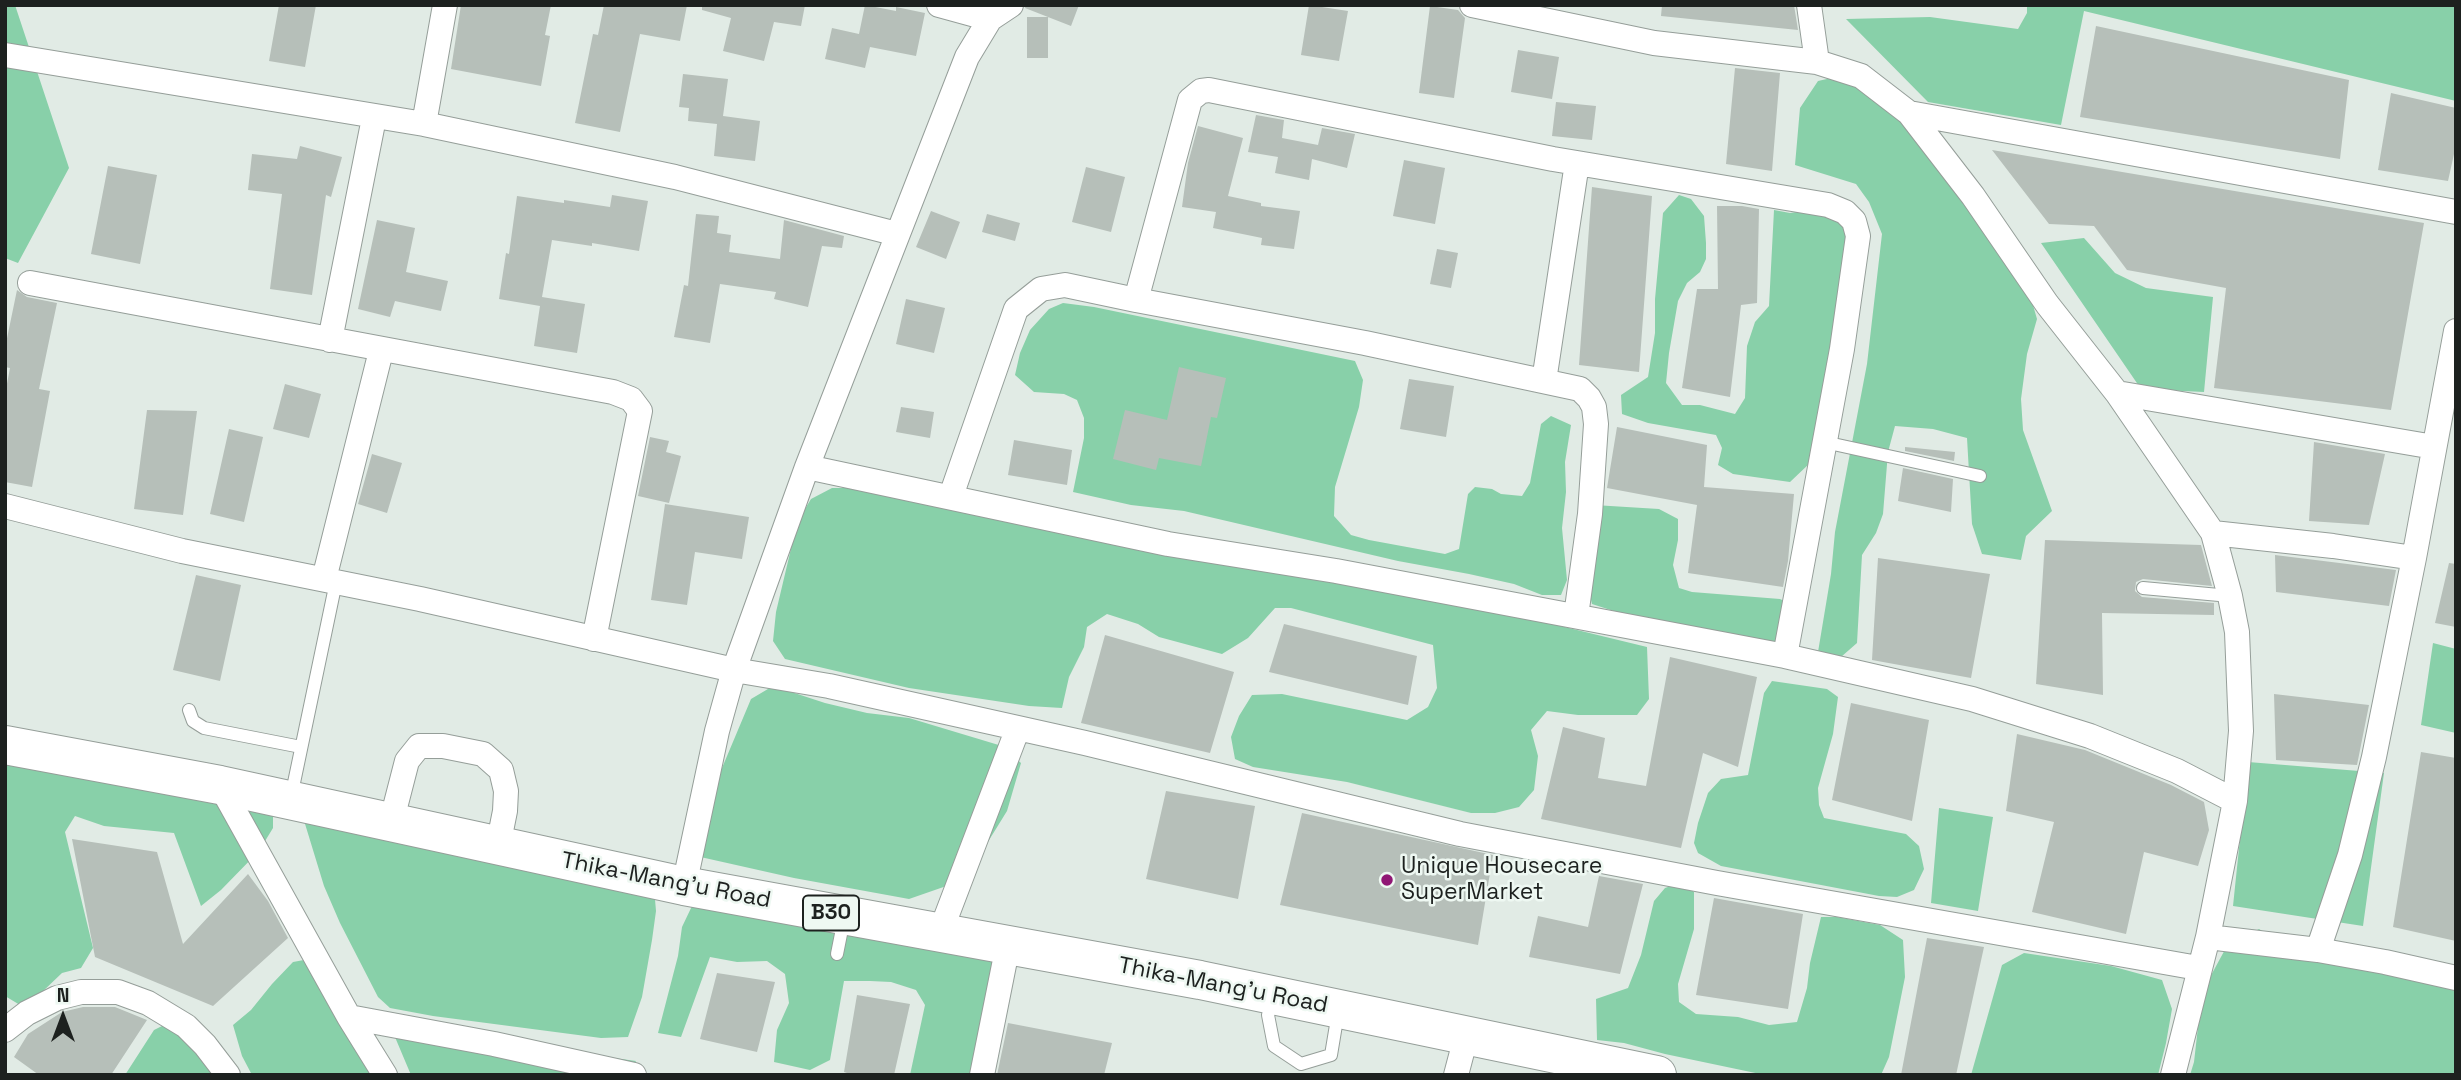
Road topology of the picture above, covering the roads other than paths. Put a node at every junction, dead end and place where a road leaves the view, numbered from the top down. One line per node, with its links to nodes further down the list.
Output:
1 (445, 5): 11 (street)
2 (939, 5): 6 (street)
3 (1011, 5): 6 (street)
4 (1472, 5): 8 (street)
5 (1809, 5): 8 (street)
6 (990, 19): 14 (street)
7 (5, 55): 10 (street)
8 (1816, 62): 9 (street)
9 (1909, 113): 13 (street); 21 (street)
10 (374, 118): 11 (street); 18 (street)
11 (424, 124): 14 (street)
12 (1577, 163): 16 (street); 20 (street); 22 (street)
13 (2456, 212)
14 (897, 234): 24 (street)
15 (30, 283): 18 (street)
16 (1136, 300): 20 (street); 26 (street)
17 (2456, 331): 23 (street)
18 (330, 340): 19 (street)
19 (381, 351): 30 (street); 34 (street)
20 (1544, 381): 33 (street)
21 (2117, 393): 23 (street); 28 (street)
22 (1824, 442): 25 (lane); 35 (street)
23 (2434, 447): 29 (street)
24 (807, 467): 26 (street); 36 (street)
25 (1980, 476)
26 (951, 496): 33 (street)
27 (5, 506): 30 (street)
28 (2213, 533): 29 (street); 32 (street)
29 (2414, 558): 51 (street)
30 (330, 581): 34 (street); 40 (lane)
31 (2143, 588): 32 (lane)
32 (2230, 596): 43 (street)
33 (1576, 616): 35 (street)
34 (594, 639): 36 (street)
35 (1785, 656): 43 (street)
36 (734, 670): 38 (street); 46 (street)
37 (188, 710): 40 (lane)
38 (1017, 728): 48 (street); 53 (street)
39 (5, 746): 41 (highway, Thika-Mang'u Road / B30)
40 (301, 747): 42 (lane)
41 (219, 785): 42 (highway, Thika-Mang'u Road / B30); 57 (street)
42 (290, 800): 44 (highway, Thika-Mang'u Road / B30)
43 (2235, 801): 49 (street)
44 (391, 823): 45 (highway, Thika-Mang'u Road / B30); 45 (street)
45 (499, 846): 46 (highway, Thika-Mang'u Road / B30)
46 (684, 886): 47 (highway, Thika-Mang'u Road / B30)
47 (845, 916): 48 (highway, Thika-Mang'u Road / B30); 52 (lane)
48 (940, 933): 50 (highway, Thika-Mang'u Road / B30)
49 (2208, 937): 51 (street); 53 (street)
50 (1008, 945): 55 (highway, Thika-Mang'u Road / B30); 63 (street)
51 (2318, 950): 54 (street)
52 (837, 954)
53 (2198, 968): 66 (street)
54 (2456, 978)
55 (1275, 996): 56 (highway, Thika-Mang'u Road / B30); 56 (lane)
56 (1339, 1009): 59 (highway, Thika-Mang'u Road / B30)
57 (349, 1017): 61 (street); 62 (street)
58 (5, 1030): 60 (street)
59 (1466, 1037): 64 (street); 65 (highway, Thika-Mang'u Road / B30)
60 (228, 1075)
61 (385, 1075)
62 (634, 1075)
63 (982, 1075)
64 (1456, 1075)
65 (1657, 1075)
66 (2173, 1075)

